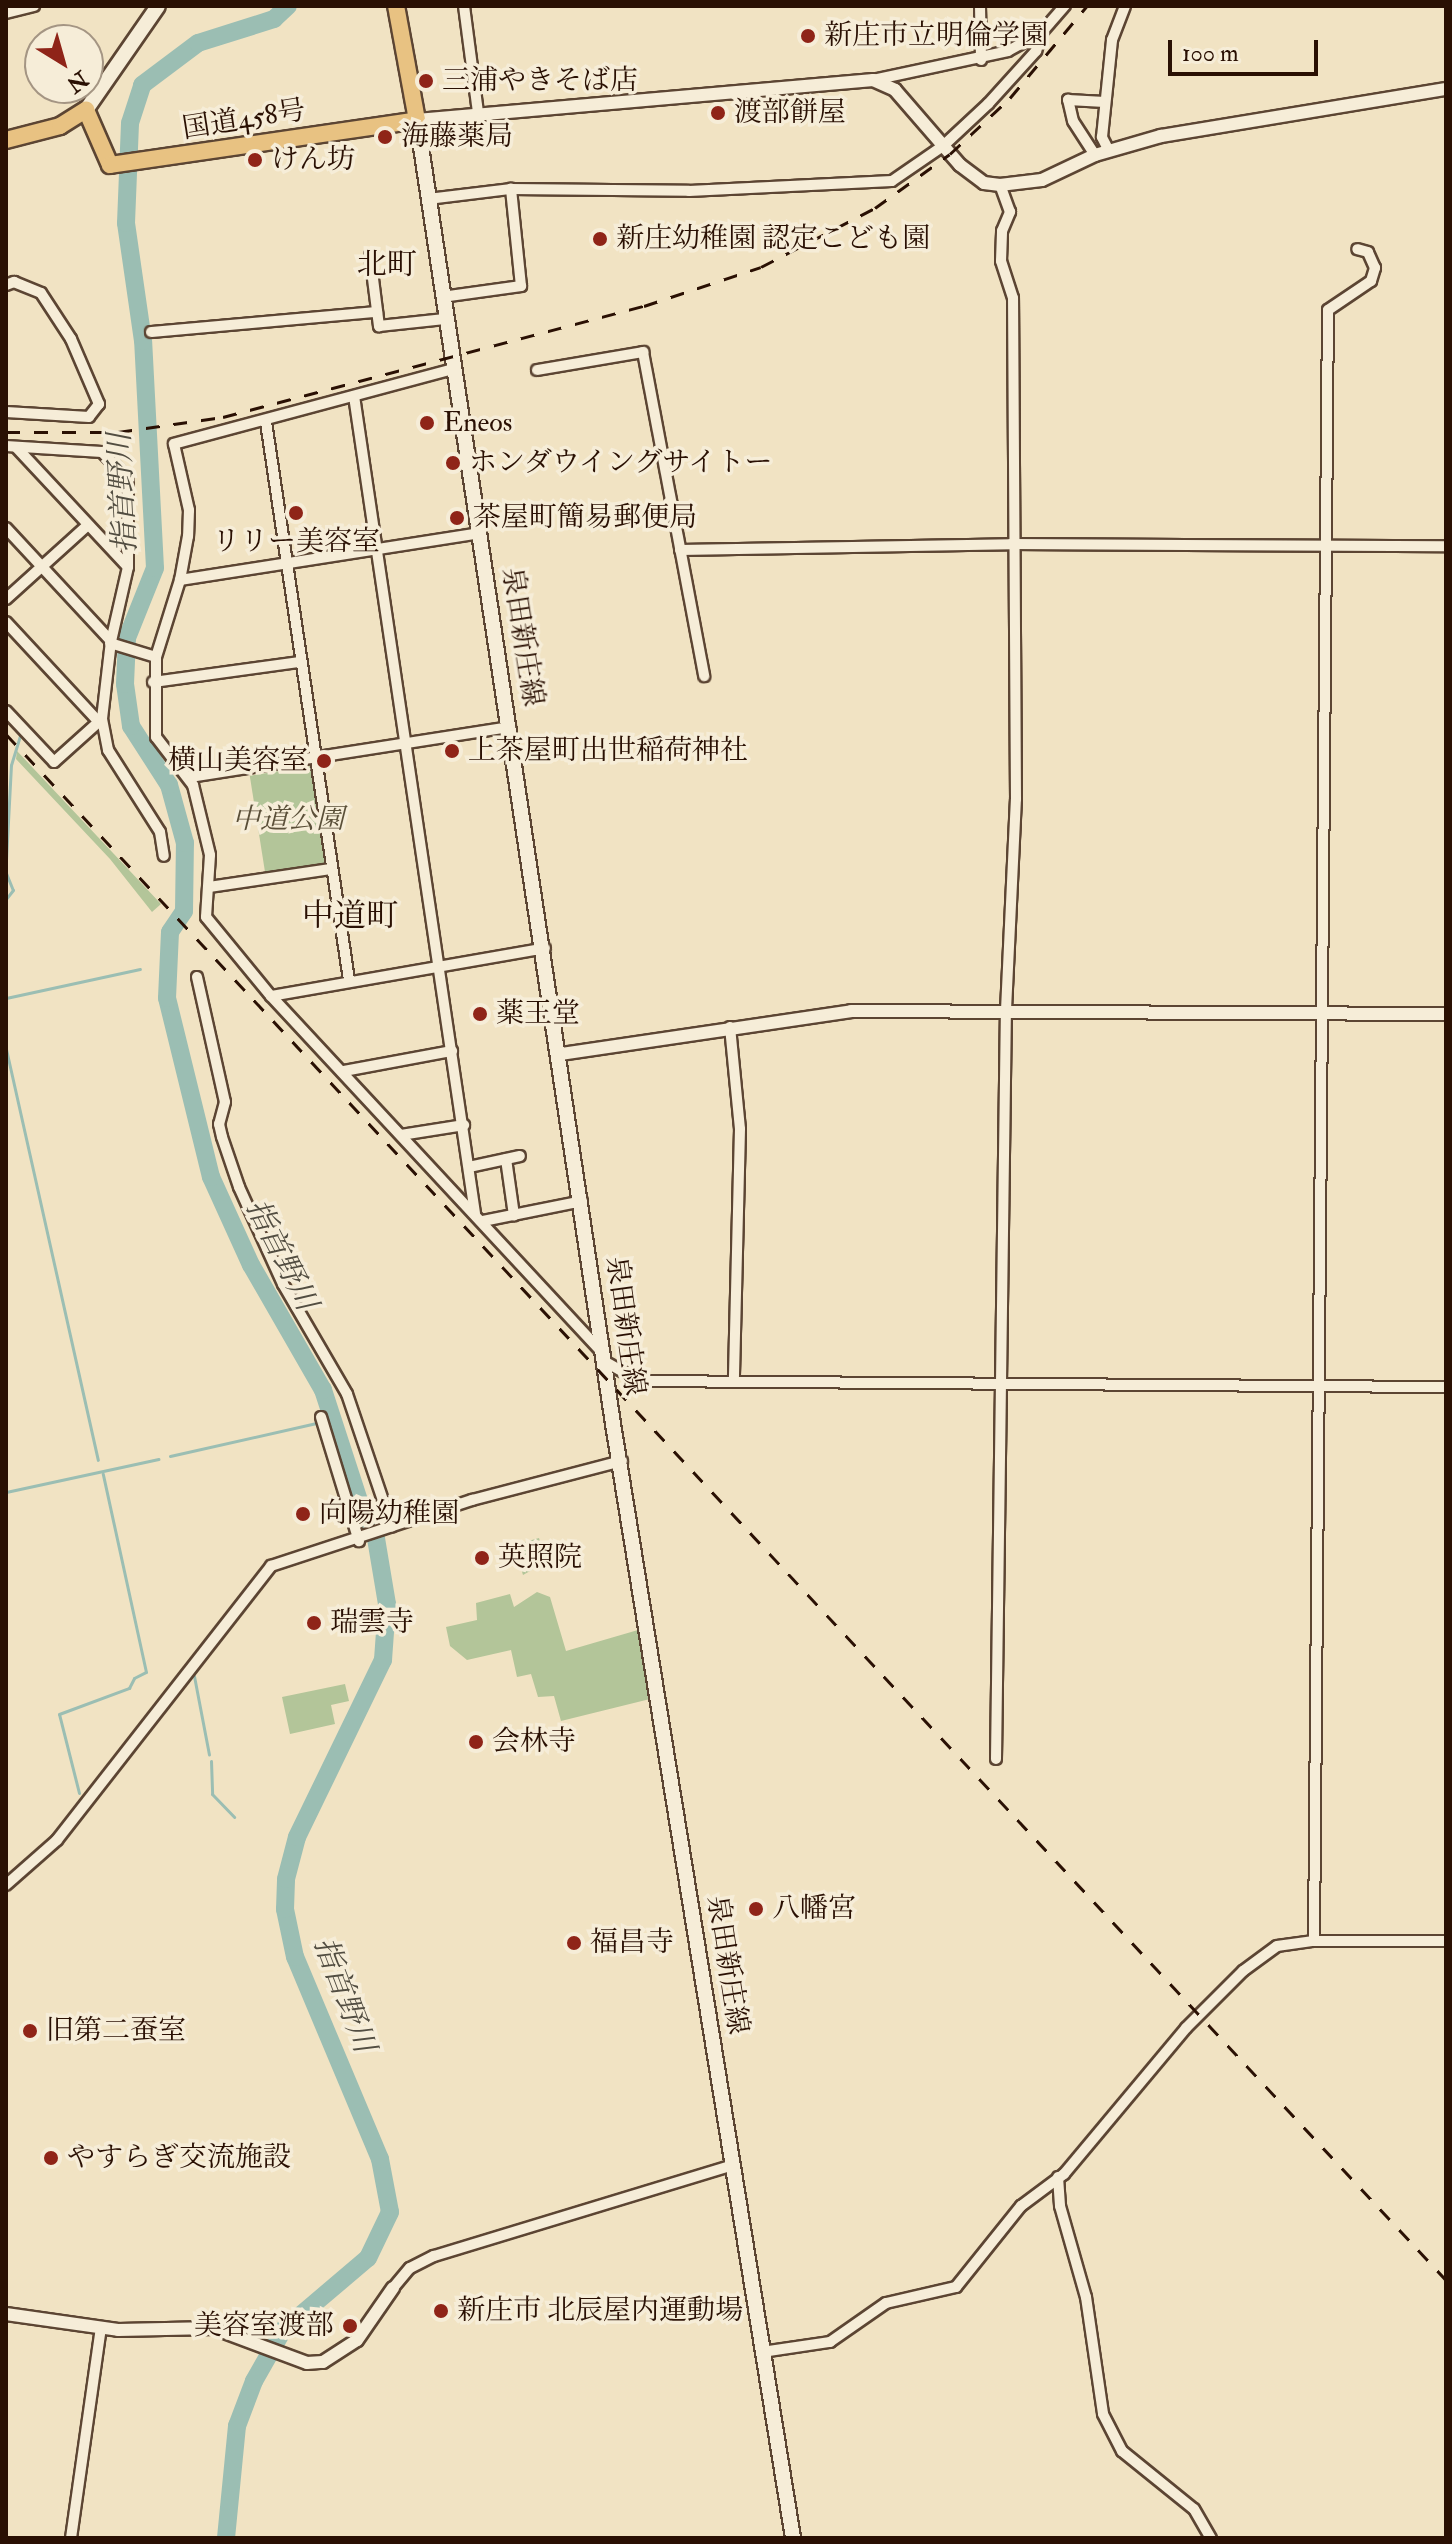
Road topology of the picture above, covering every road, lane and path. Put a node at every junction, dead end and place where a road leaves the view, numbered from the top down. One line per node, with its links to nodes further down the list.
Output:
1 (34, 6): 8 (street)
2 (396, 6): 16 (highway)
3 (464, 6): 15 (street)
4 (980, 6): 10 (street)
5 (1065, 6): 9 (street)
6 (1125, 6): 13 (street)
7 (152, 9): 14 (main road)
8 (6, 13)
9 (1042, 32): 10 (street); 18 (street)
10 (981, 60): 11 (street)
11 (873, 80): 15 (street); 18 (street)
12 (1446, 89): 19 (street)
13 (1105, 102): 19 (street); 19 (street)
14 (86, 110): 16 (highway, 国道458号); 17 (highway)
15 (478, 113): 16 (street)
16 (417, 120): 22 (main road, 泉田新庄線)
17 (6, 140)
18 (943, 146): 20 (street); 21 (street)
19 (1102, 153): 20 (street)
20 (1000, 185): 39 (street)
21 (511, 189): 22 (street); 26 (street)
22 (428, 199): 26 (main road, 泉田新庄線)
23 (1357, 249): 40 (street)
24 (370, 255): 27 (street)
25 (6, 285): 33 (street)
26 (442, 297): 28 (main road, 泉田新庄線)
27 (377, 312): 28 (street); 29 (street)
28 (445, 319): 30 (main road, 泉田新庄線)
29 (151, 332)
30 (453, 369): 32 (street); 38 (main road, 泉田新庄線)
31 (537, 370): 42 (street)
32 (354, 396): 34 (street); 43 (street)
33 (6, 412)
34 (266, 422): 44 (street); 47 (street)
35 (11, 447): 36 (street); 46 (street)
36 (88, 525): 45 (street); 46 (street)
37 (6, 528): 45 (street)
38 (480, 533): 43 (street); 57 (main road, 泉田新庄線)
39 (1011, 544): 40 (street); 42 (street); 69 (street)
40 (1328, 546): 41 (street); 70 (street)
41 (1446, 546)
42 (680, 550): 53 (street)
43 (378, 551): 44 (street); 58 (street)
44 (288, 564): 47 (street); 52 (street)
45 (42, 566): 48 (street); 50 (street)
46 (128, 567): 50 (street)
47 (180, 580): 51 (street)
48 (6, 599)
49 (6, 622): 56 (street)
50 (110, 642): 51 (street); 56 (street)
51 (156, 657): 54 (street)
52 (299, 662): 54 (street); 59 (street)
53 (704, 676)
54 (153, 682): 60 (street)
55 (6, 711): 56 (street)
56 (100, 720): 61 (street)
57 (510, 727): 58 (street); 64 (main road, 泉田新庄線)
58 (406, 744): 59 (street); 65 (street)
59 (316, 757): 60 (street); 62 (street)
60 (190, 777): 63 (street)
61 (164, 856)
62 (331, 869): 63 (street); 67 (street)
63 (209, 887): 68 (street)
64 (545, 948): 65 (street); 74 (main road, 泉田新庄線)
65 (440, 965): 67 (street); 73 (street)
66 (197, 977): 91 (street)
67 (349, 980): 68 (street)
68 (271, 996): 75 (street)
69 (1006, 1010): 70 (street); 72 (street); 86 (street)
70 (1323, 1013): 71 (street); 87 (street)
71 (1446, 1014)
72 (730, 1027): 74 (street); 85 (street)
73 (452, 1051): 75 (street); 76 (street)
74 (561, 1054): 81 (main road, 泉田新庄線)
75 (344, 1071): 77 (street)
76 (464, 1125): 77 (street); 80 (street)
77 (401, 1135): 83 (street)
78 (520, 1156): 79 (street)
79 (506, 1159): 80 (street); 82 (street)
80 (469, 1167): 83 (street)
81 (582, 1201): 82 (street); 84 (main road, 泉田新庄線)
82 (514, 1215): 83 (street)
83 (479, 1217): 84 (street)
84 (603, 1357): 85 (street); 90 (main road, 泉田新庄線)
85 (734, 1381): 86 (street)
86 (1001, 1385): 87 (street); 93 (street)
87 (1322, 1385): 88 (street); 95 (street)
88 (1446, 1387)
89 (321, 1417): 92 (street)
90 (622, 1461): 91 (street); 97 (main road, 泉田新庄線)
91 (392, 1527): 92 (street)
92 (360, 1540): 94 (street)
93 (996, 1759)
94 (6, 1885)
95 (1314, 1941): 96 (street); 98 (street)
96 (1446, 1941)
97 (733, 2165): 99 (street); 102 (main road, 泉田新庄線)
98 (1058, 2177): 102 (street); 105 (street)
99 (393, 2288): 101 (street)
100 (6, 2314): 101 (street)
101 (101, 2328): 103 (street)
102 (762, 2352): 104 (main road, 泉田新庄線)
103 (71, 2538)
104 (793, 2538)
105 (1211, 2538)

